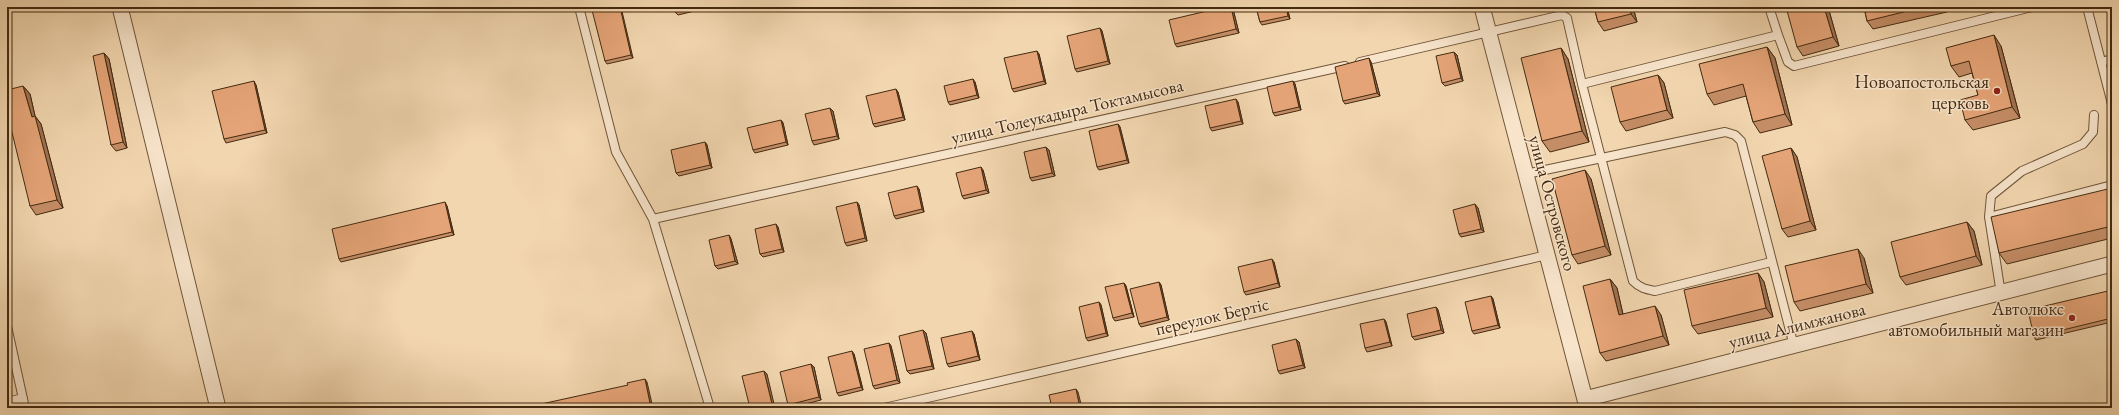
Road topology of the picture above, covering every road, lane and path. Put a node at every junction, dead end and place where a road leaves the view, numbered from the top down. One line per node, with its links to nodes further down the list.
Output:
1 (120, 7): 29 (street)
2 (579, 7): 18 (lane)
3 (1482, 7): 7 (street, улица Островского)
4 (1769, 7): 8 (lane)
5 (2032, 7): 8 (lane)
6 (2087, 7): 10 (lane)
7 (1489, 34): 11 (lane, улица Толеукадыра Токтамысова); 15 (street, улица Островского); 18 (lane, улица Толеукадыра Токтамысова)
8 (1778, 35): 11 (lane)
9 (2112, 59): 10 (lane)
10 (2101, 62): 12 (lane)
11 (1582, 84): 14 (lane)
12 (2112, 104)
13 (2094, 115): 17 (lane)
14 (1601, 158): 15 (lane); 20 (lane); 20 (lane)
15 (1526, 174): 19 (street, улица Островского)
16 (2112, 185): 17 (lane)
17 (1989, 217): 22 (lane)
18 (653, 219): 30 (lane)
19 (1547, 255): 27 (street, улица Островского); 31 (lane, переулок Бертіс)
20 (1772, 262): 24 (lane)
21 (2112, 264): 22 (street, улица Алимжанова)
22 (2001, 294): 24 (street, улица Алимжанова)
23 (7, 326): 25 (lane)
24 (1794, 346): 27 (street, улица Алимжанова)
25 (23, 398): 26 (lane); 28 (lane)
26 (7, 402)
27 (1586, 403)
28 (25, 408)
29 (218, 408)
30 (710, 408)
31 (884, 408)

